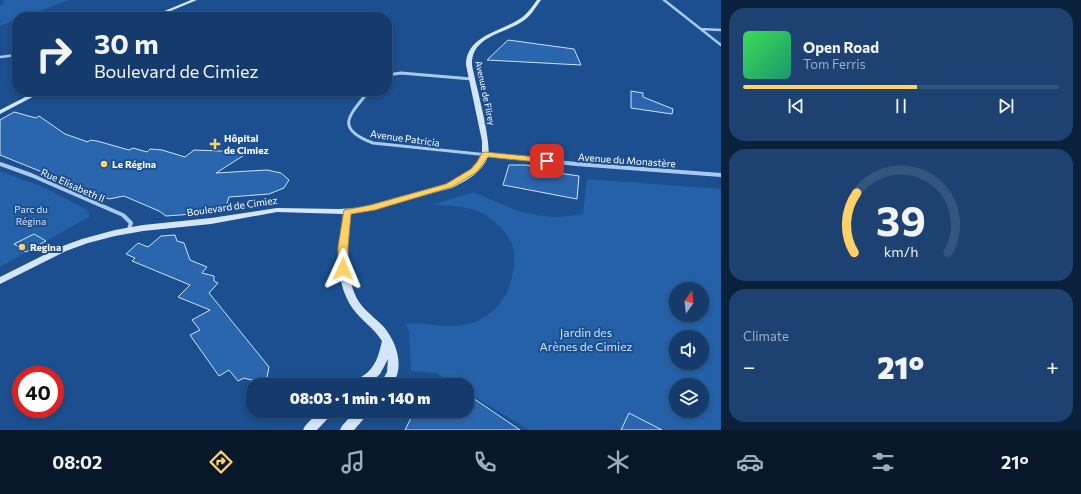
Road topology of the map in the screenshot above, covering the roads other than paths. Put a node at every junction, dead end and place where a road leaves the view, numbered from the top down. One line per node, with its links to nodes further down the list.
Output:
1 (195, 0): 4 (main road)
2 (539, 0): 11 (main road, Avenue de Flirey)
3 (664, 0): 5 (street)
4 (165, 12)
5 (701, 29): 6 (street); 7 (street)
6 (721, 30)
7 (721, 46)
8 (12, 56): 9 (street)
9 (0, 57)
10 (392, 74): 11 (street)
11 (472, 79): 15 (main road, Avenue de Flirey)
12 (31, 96): 14 (main road)
13 (365, 96): 15 (street, Avenue Patricia)
14 (0, 112)
15 (485, 154): 17 (street, Avenue du Monastère); 18 (main road, Boulevard de Cimiez)
16 (0, 164): 19 (street, Rue Elisabeth II)
17 (721, 175)
18 (347, 212): 19 (main road, Boulevard de Cimiez); 21 (main road)
19 (129, 229): 20 (main road, Boulevard de Cimiez)
20 (0, 281)
21 (387, 341): 22 (main road); 23 (main road)
22 (369, 378)
23 (391, 378)
24 (321, 418): 26 (main road)
25 (357, 418): 27 (main road)
26 (309, 430)
27 (346, 430)

